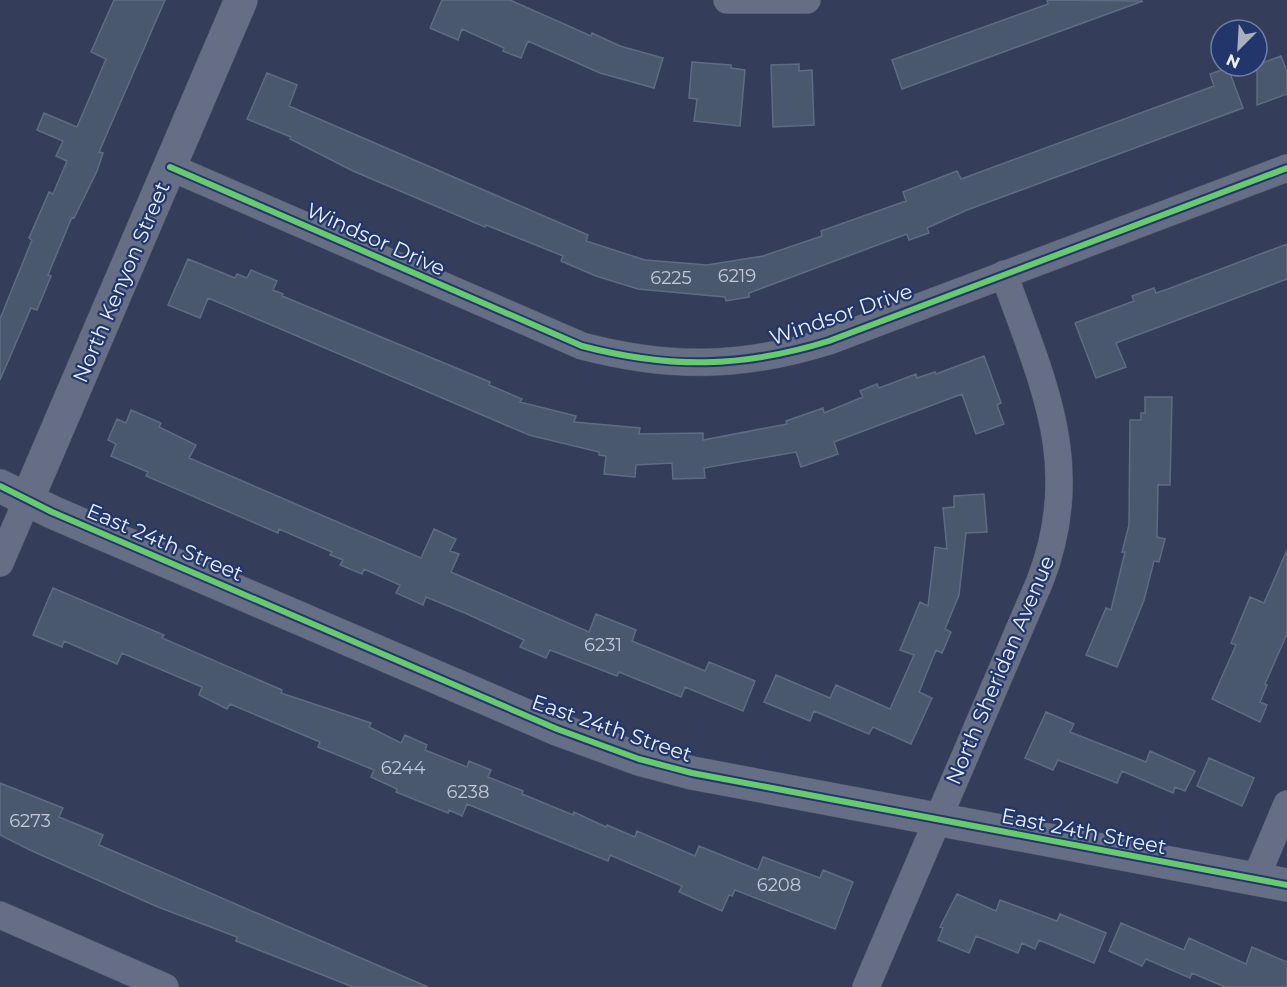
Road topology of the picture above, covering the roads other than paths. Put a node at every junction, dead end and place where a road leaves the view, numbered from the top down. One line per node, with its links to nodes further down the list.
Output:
1 (241, 0): 4 (street, North Kenyon Street)
2 (727, 0): 3 (street)
3 (807, 0)
4 (170, 166): 6 (street, Windsor Drive); 7 (street, North Kenyon Street)
5 (1287, 168): 6 (street, Windsor Drive)
6 (1004, 274): 10 (street, North Sheridan Avenue)
7 (14, 493): 8 (street, North Kenyon Street); 10 (street, East 24th Street)
8 (0, 563)
9 (1287, 804): 11 (street)
10 (937, 820): 11 (street, East 24th Street); 15 (street, North Sheridan Avenue)
11 (1255, 880): 12 (street, East 24th Street)
12 (1287, 885)
13 (0, 915): 14 (street)
14 (165, 987)
15 (866, 987)

